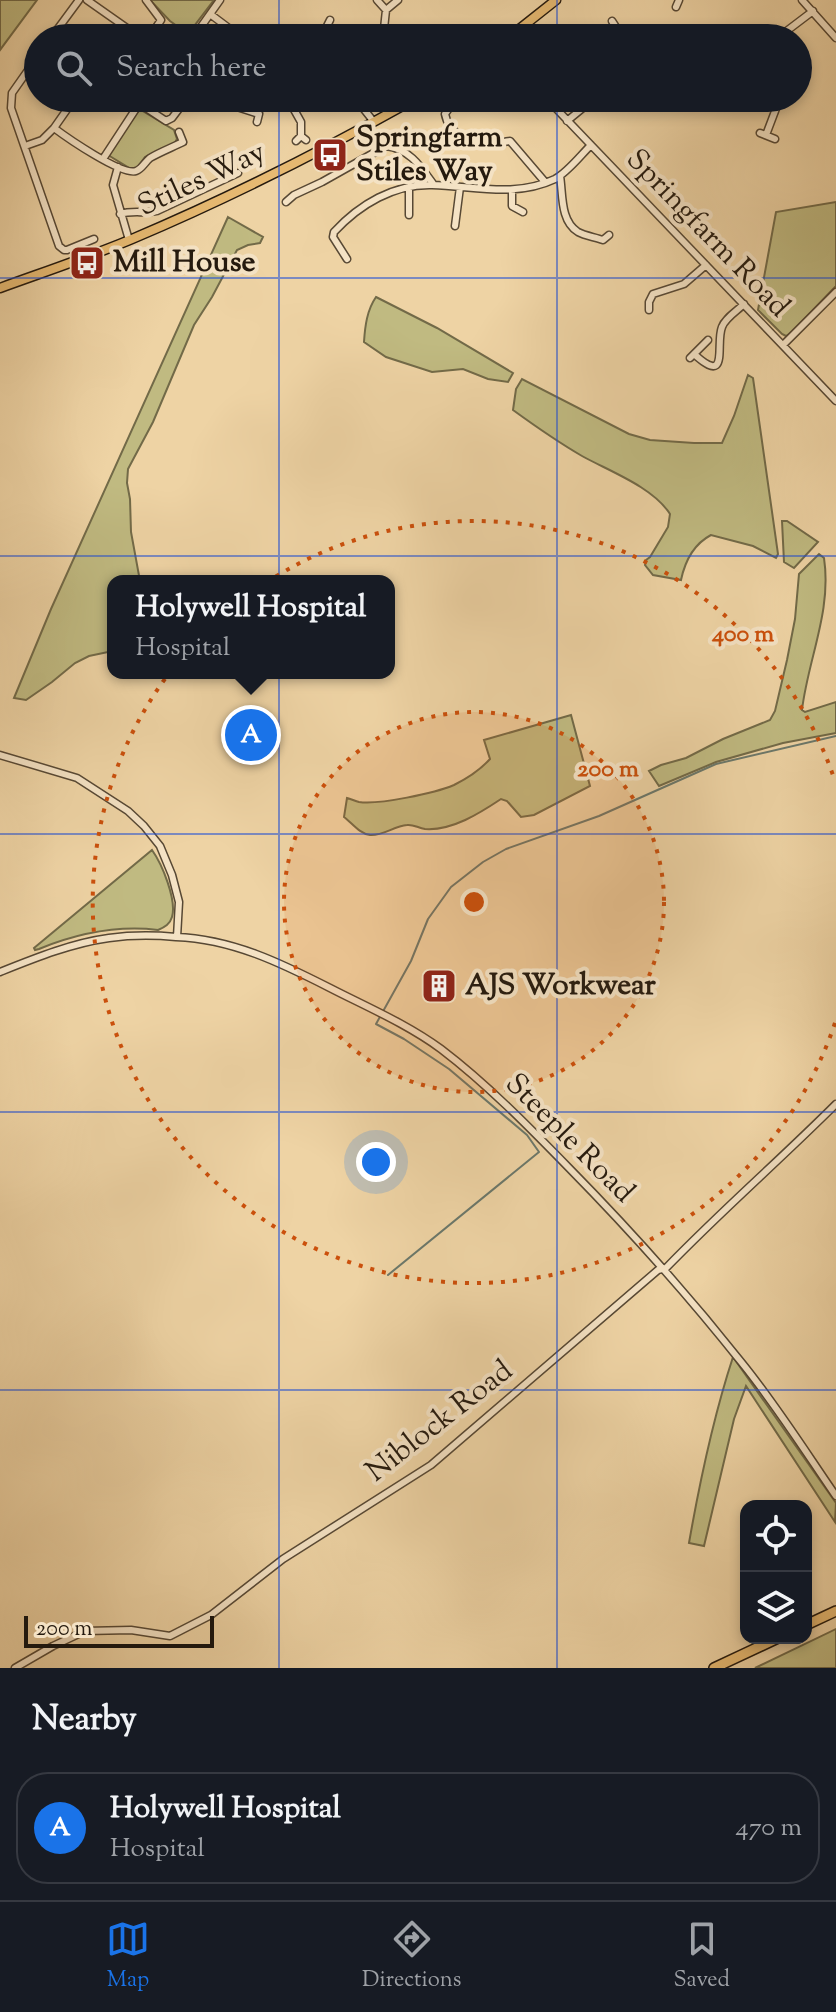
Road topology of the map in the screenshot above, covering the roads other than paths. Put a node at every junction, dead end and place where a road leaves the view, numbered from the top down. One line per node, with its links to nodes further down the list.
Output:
1 (79, 0): 13 (street)
2 (87, 0): 14 (street)
3 (146, 0): 15 (street)
4 (220, 0): 11 (street)
5 (377, 0): 9 (street)
6 (398, 0): 9 (street)
7 (556, 0): 20 (main road)
8 (802, 0): 10 (street)
9 (386, 10): 19 (street)
10 (813, 11): 21 (street); 22 (street)
11 (210, 14): 16 (street); 17 (street)
12 (330, 20): 18 (street)
13 (61, 24)
14 (121, 24)
15 (158, 24)
16 (203, 24)
17 (223, 24)
18 (328, 24)
19 (385, 24)
20 (526, 24)
21 (796, 24)
22 (835, 35)
23 (24, 76): 44 (street)
24 (65, 112): 39 (street)
25 (134, 112): 45 (street)
26 (151, 112): 27 (street)
27 (177, 112)
28 (253, 112): 37 (street)
29 (295, 112): 41 (street)
30 (366, 112): 38 (street)
31 (392, 112): 38 (main road, Stiles Way)
32 (446, 112): 49 (street)
33 (559, 112): 36 (street, Springfarm Road)
34 (578, 112): 36 (street)
35 (773, 112): 42 (street)
36 (567, 121): 43 (street, Springfarm Road)
37 (257, 122)
38 (374, 122): 67 (main road, Stiles Way)
39 (54, 128): 44 (street); 45 (street)
40 (179, 132): 47 (street)
41 (301, 139)
42 (775, 139)
43 (591, 145): 48 (street); 69 (street, Springfarm Road)
44 (25, 146): 58 (street)
45 (103, 159): 47 (street)
46 (227, 166): 62 (street)
47 (118, 167): 62 (street)
48 (560, 176): 49 (street); 65 (street)
49 (545, 182): 53 (street)
50 (434, 185): 51 (street); 52 (street); 54 (street)
51 (409, 187): 56 (street); 68 (street)
52 (460, 187): 53 (street); 59 (street)
53 (512, 190): 61 (street)
54 (286, 202)
55 (57, 205): 58 (street)
56 (410, 205): 57 (street); 63 (street)
57 (401, 207)
58 (46, 209): 66 (street)
59 (458, 211): 60 (street); 64 (street)
60 (466, 212)
61 (523, 212)
62 (120, 214): 67 (street)
63 (409, 215)
64 (455, 226)
65 (609, 235)
66 (94, 239)
67 (129, 240): 70 (main road, Stiles Way)
68 (347, 259)
69 (706, 265): 72 (street, Springfarm Road); 73 (street)
70 (0, 288)
71 (836, 292): 75 (street)
72 (744, 304): 74 (street); 75 (street, Springfarm Road)
73 (649, 310)
74 (708, 340)
75 (783, 345): 76 (street, Springfarm Road)
76 (836, 401)
77 (0, 755): 78 (street)
78 (177, 937): 79 (street, Steeple Road); 81 (street, Steeple Road)
79 (0, 972)
80 (836, 1104): 81 (street, Niblock Road)
81 (662, 1269): 82 (street, Steeple Road); 86 (street, Niblock Road)
82 (836, 1496)
83 (836, 1611): 84 (highway)
84 (812, 1622)
85 (765, 1644): 87 (highway)
86 (15, 1668)
87 (714, 1668)

